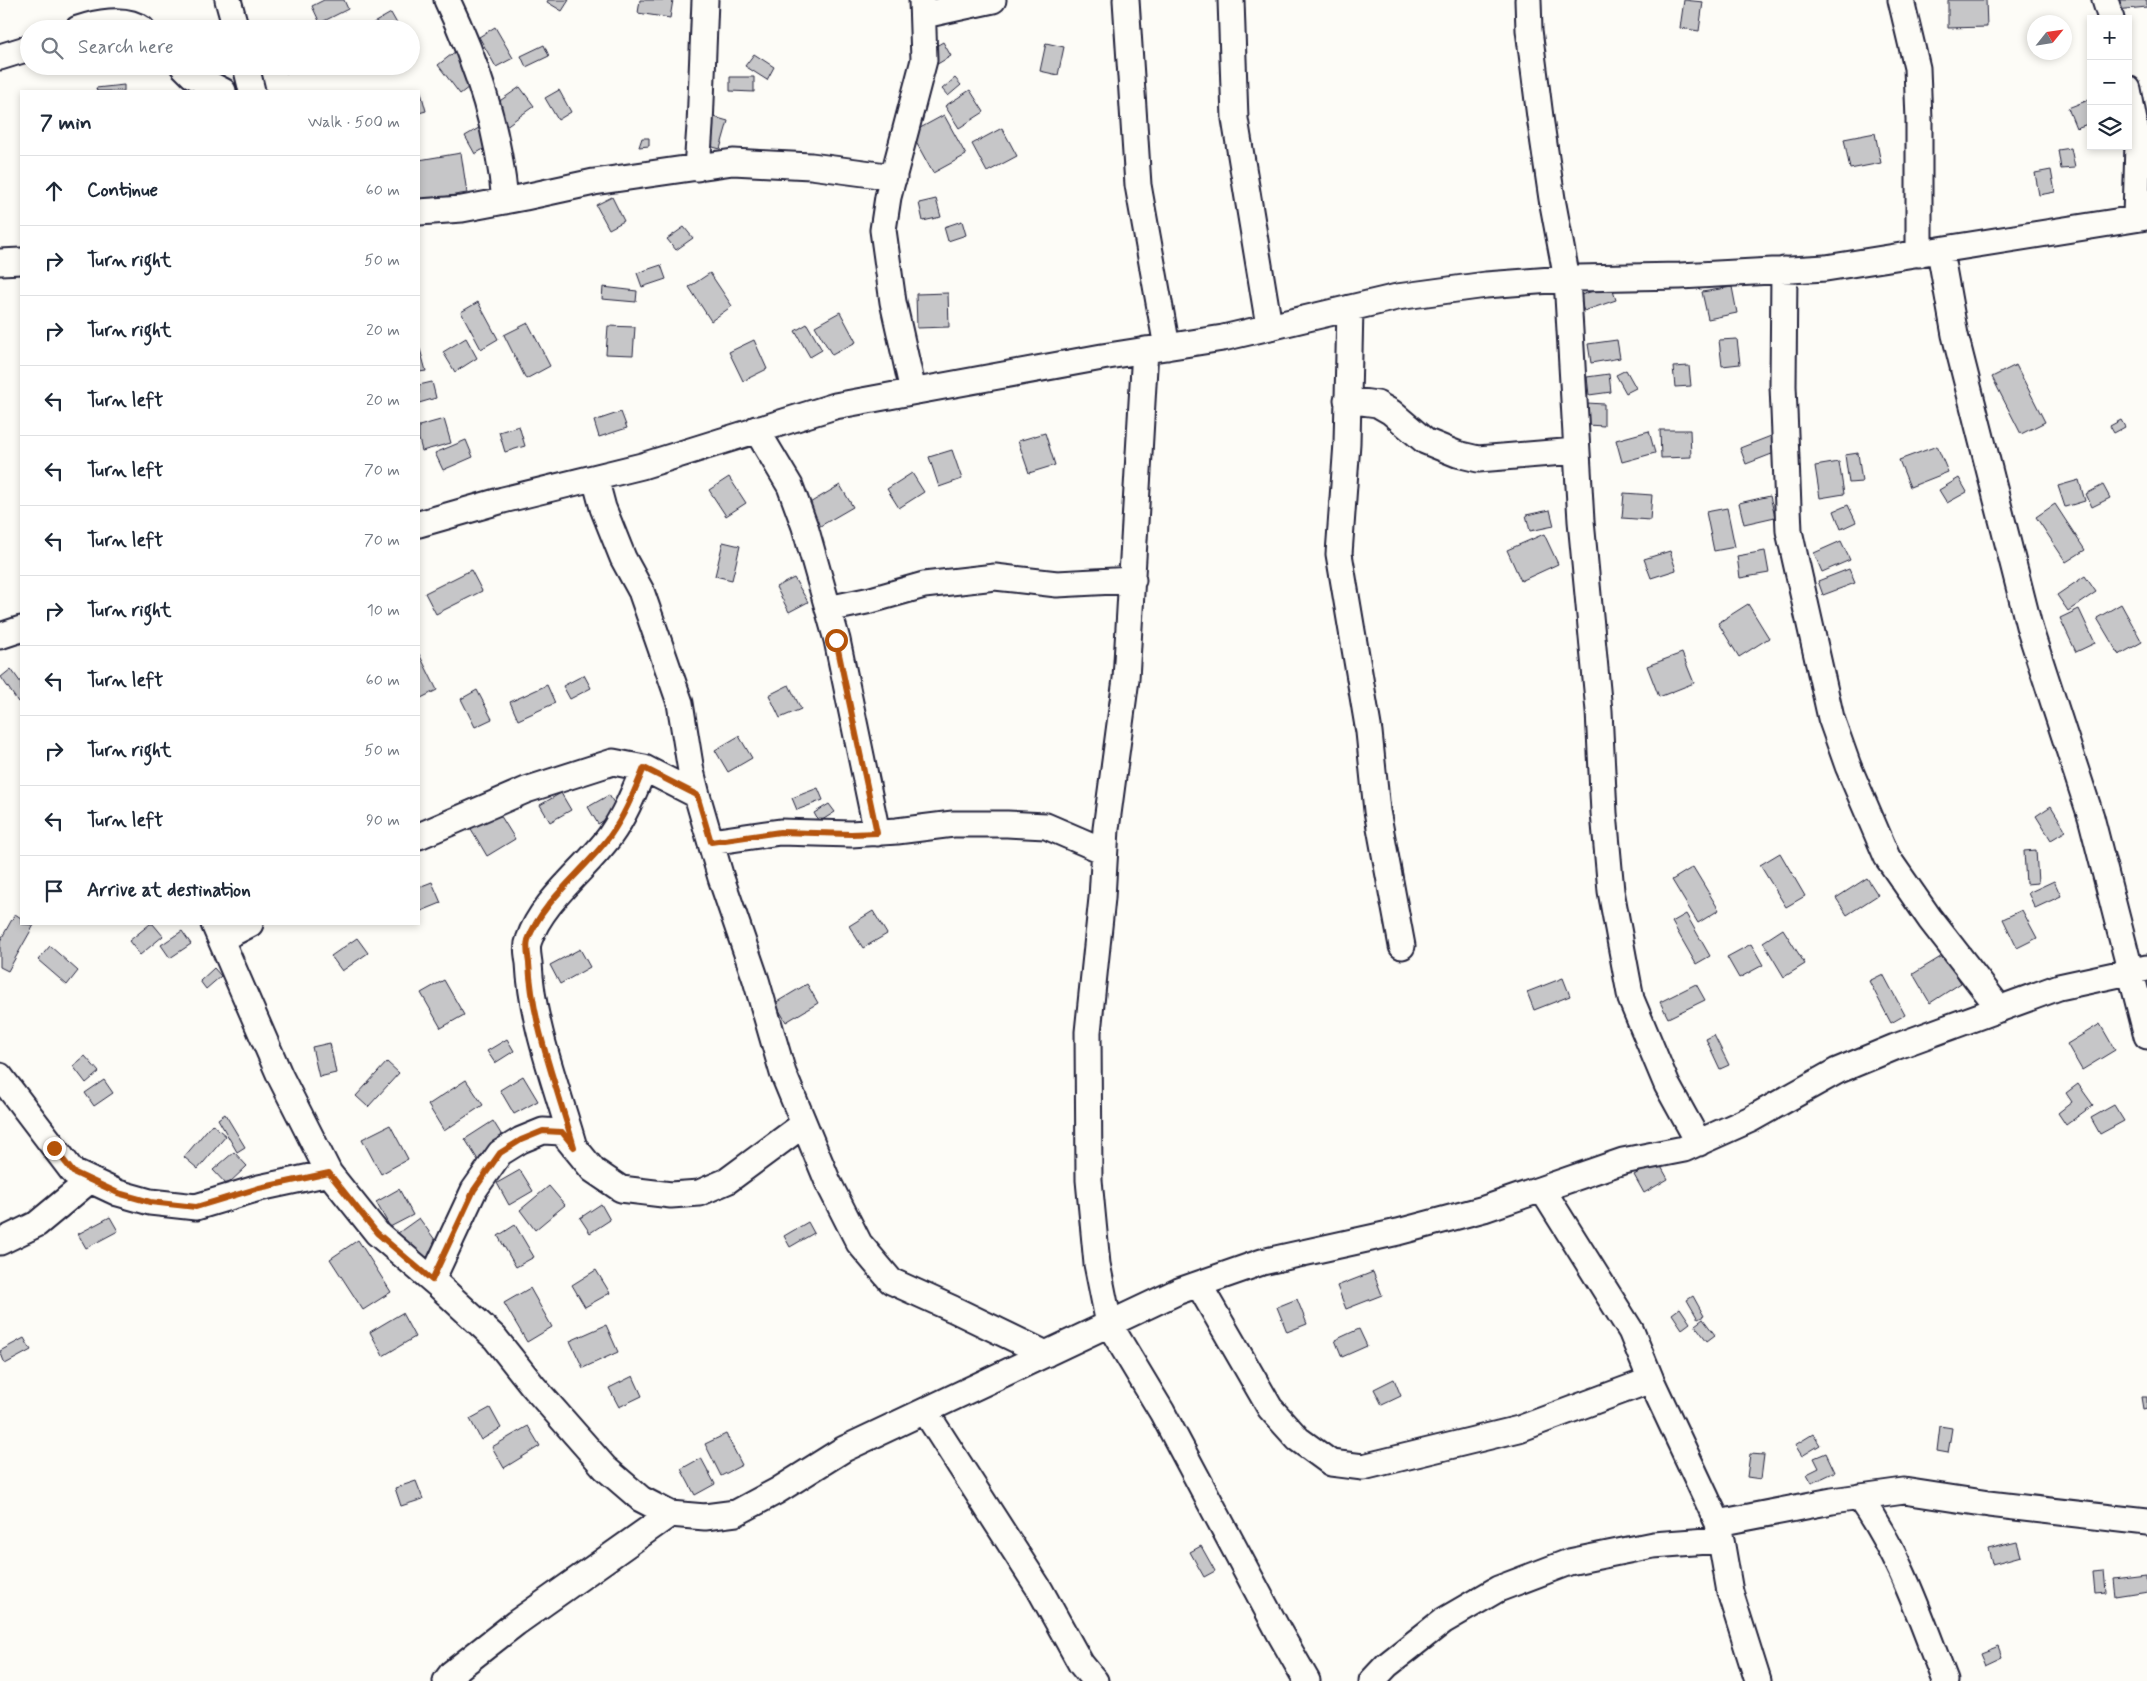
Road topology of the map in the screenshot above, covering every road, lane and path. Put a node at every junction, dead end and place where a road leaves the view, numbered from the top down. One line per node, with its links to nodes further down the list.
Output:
1 (228, 0): 12 (street)
2 (448, 0): 22 (street)
3 (705, 0): 20 (street)
4 (993, 0): 10 (street)
5 (1126, 0): 32 (street)
6 (1230, 0): 31 (street)
7 (1528, 0): 29 (street)
8 (1901, 0): 25 (street)
9 (2105, 0): 11 (street)
10 (923, 7): 21 (street)
11 (2110, 15)
12 (234, 20)
13 (20, 51): 14 (street)
14 (0, 57)
15 (192, 75): 17 (street)
16 (248, 75): 18 (street)
17 (221, 90)
18 (252, 90)
19 (2131, 105): 24 (street)
20 (697, 168): 21 (street); 22 (street)
21 (894, 176): 33 (street)
22 (506, 201): 23 (street)
23 (420, 212)
24 (2142, 218): 25 (street)
25 (1929, 252): 28 (street); 52 (street)
26 (20, 261): 27 (street)
27 (0, 262)
28 (1784, 270): 29 (street); 53 (street)
29 (1567, 279): 30 (street); 36 (street)
30 (1350, 308): 31 (street); 34 (street)
31 (1270, 326): 32 (street)
32 (1156, 349): 33 (street); 39 (street)
33 (914, 392): 35 (street)
34 (1347, 400): 36 (street); 51 (street)
35 (756, 429): 37 (street); 40 (street)
36 (1576, 451): 57 (street)
37 (595, 478): 38 (street); 44 (street)
38 (420, 524)
39 (1132, 580): 40 (street); 48 (street)
40 (828, 609): 45 (street)
41 (20, 629): 42 (street)
42 (0, 636)
43 (644, 768): 44 (street); 46 (street); 58 (street)
44 (697, 795): 47 (street)
45 (877, 833): 47 (street); 48 (street)
46 (420, 836)
47 (711, 842): 56 (street)
48 (1104, 851): 65 (street)
49 (246, 925): 50 (street)
50 (217, 932): 59 (street)
51 (1402, 946)
52 (2139, 970): 53 (street); 54 (street)
53 (2000, 1009): 57 (street)
54 (2147, 1036)
55 (0, 1076): 60 (street)
56 (804, 1124): 58 (street); 66 (street)
57 (1699, 1143): 61 (street)
58 (574, 1147): 63 (street)
59 (329, 1173): 60 (street); 63 (street)
60 (90, 1180): 62 (street)
61 (1542, 1189): 64 (street); 67 (street)
62 (0, 1242)
63 (432, 1280): 70 (street)
64 (1198, 1285): 65 (street); 67 (street)
65 (1109, 1324): 66 (street); 75 (street)
66 (1046, 1354): 68 (street)
67 (1651, 1380): 72 (street)
68 (925, 1410): 70 (street); 74 (street)
69 (1859, 1497): 71 (street); 72 (street); 78 (street)
70 (670, 1514): 73 (street)
71 (2147, 1522)
72 (1720, 1531): 76 (street); 77 (street)
73 (446, 1681)
74 (1095, 1681)
75 (1307, 1681)
76 (1372, 1681)
77 (1758, 1681)
78 (1945, 1681)

